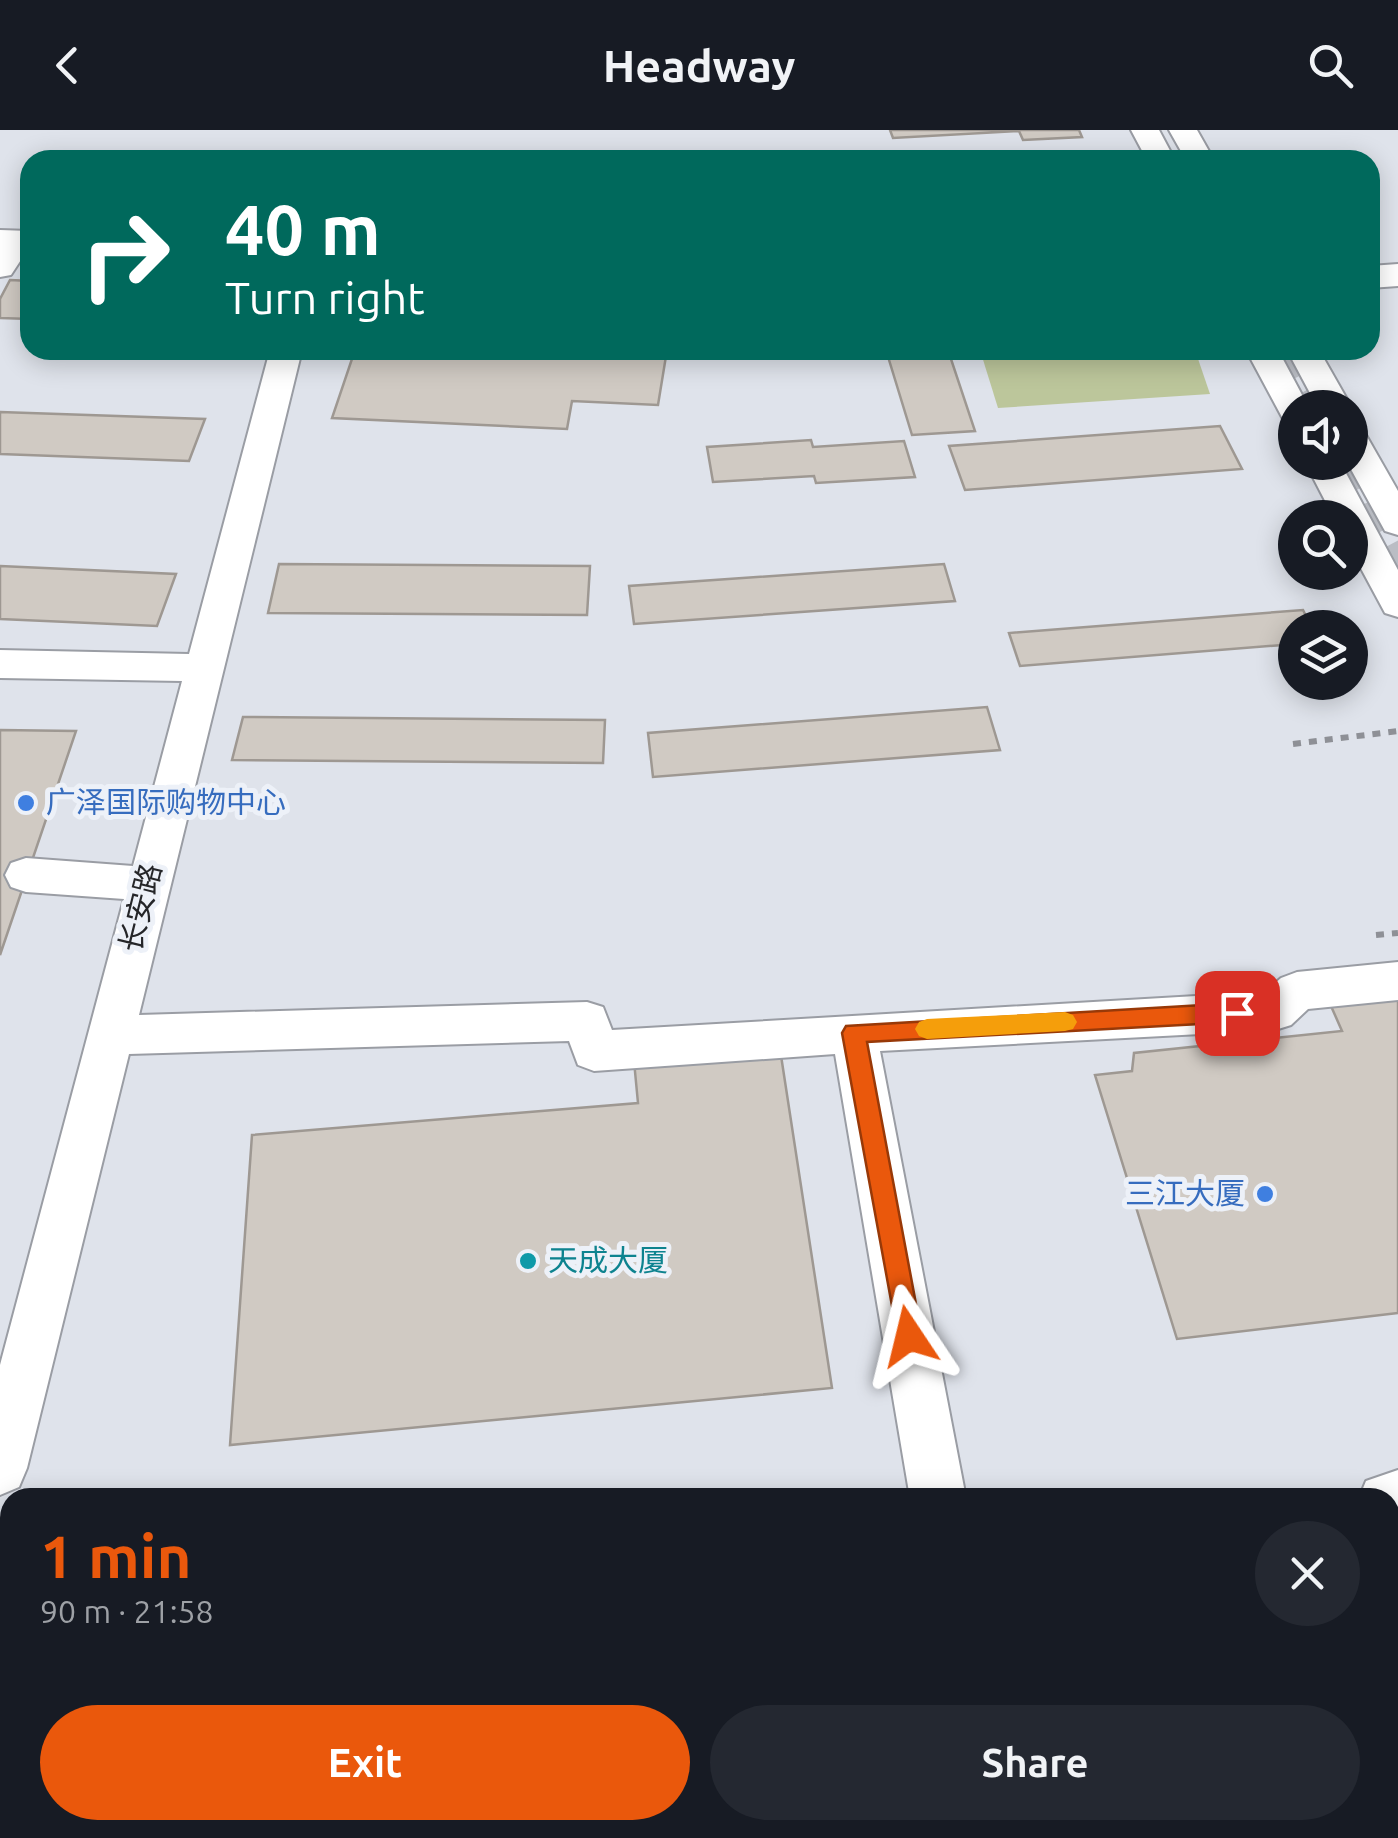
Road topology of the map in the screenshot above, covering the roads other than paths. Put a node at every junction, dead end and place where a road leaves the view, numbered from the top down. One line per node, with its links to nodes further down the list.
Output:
1 (283, 360): 11 (street, 长安路)
2 (1267, 360): 4 (street)
3 (1309, 360): 5 (street)
4 (1283, 390)
5 (1325, 390)
6 (1368, 469): 8 (street)
7 (1332, 480): 9 (street)
8 (1398, 523)
9 (1398, 604)
10 (0, 664): 11 (street)
11 (203, 668): 13 (street, 长安路)
12 (26, 875): 13 (street)
13 (147, 884): 16 (street, 长安路)
14 (1398, 981): 15 (street)
15 (854, 1033): 16 (street); 18 (street)
16 (110, 1035): 17 (street, 长安路)
17 (0, 1468)
18 (936, 1488)

